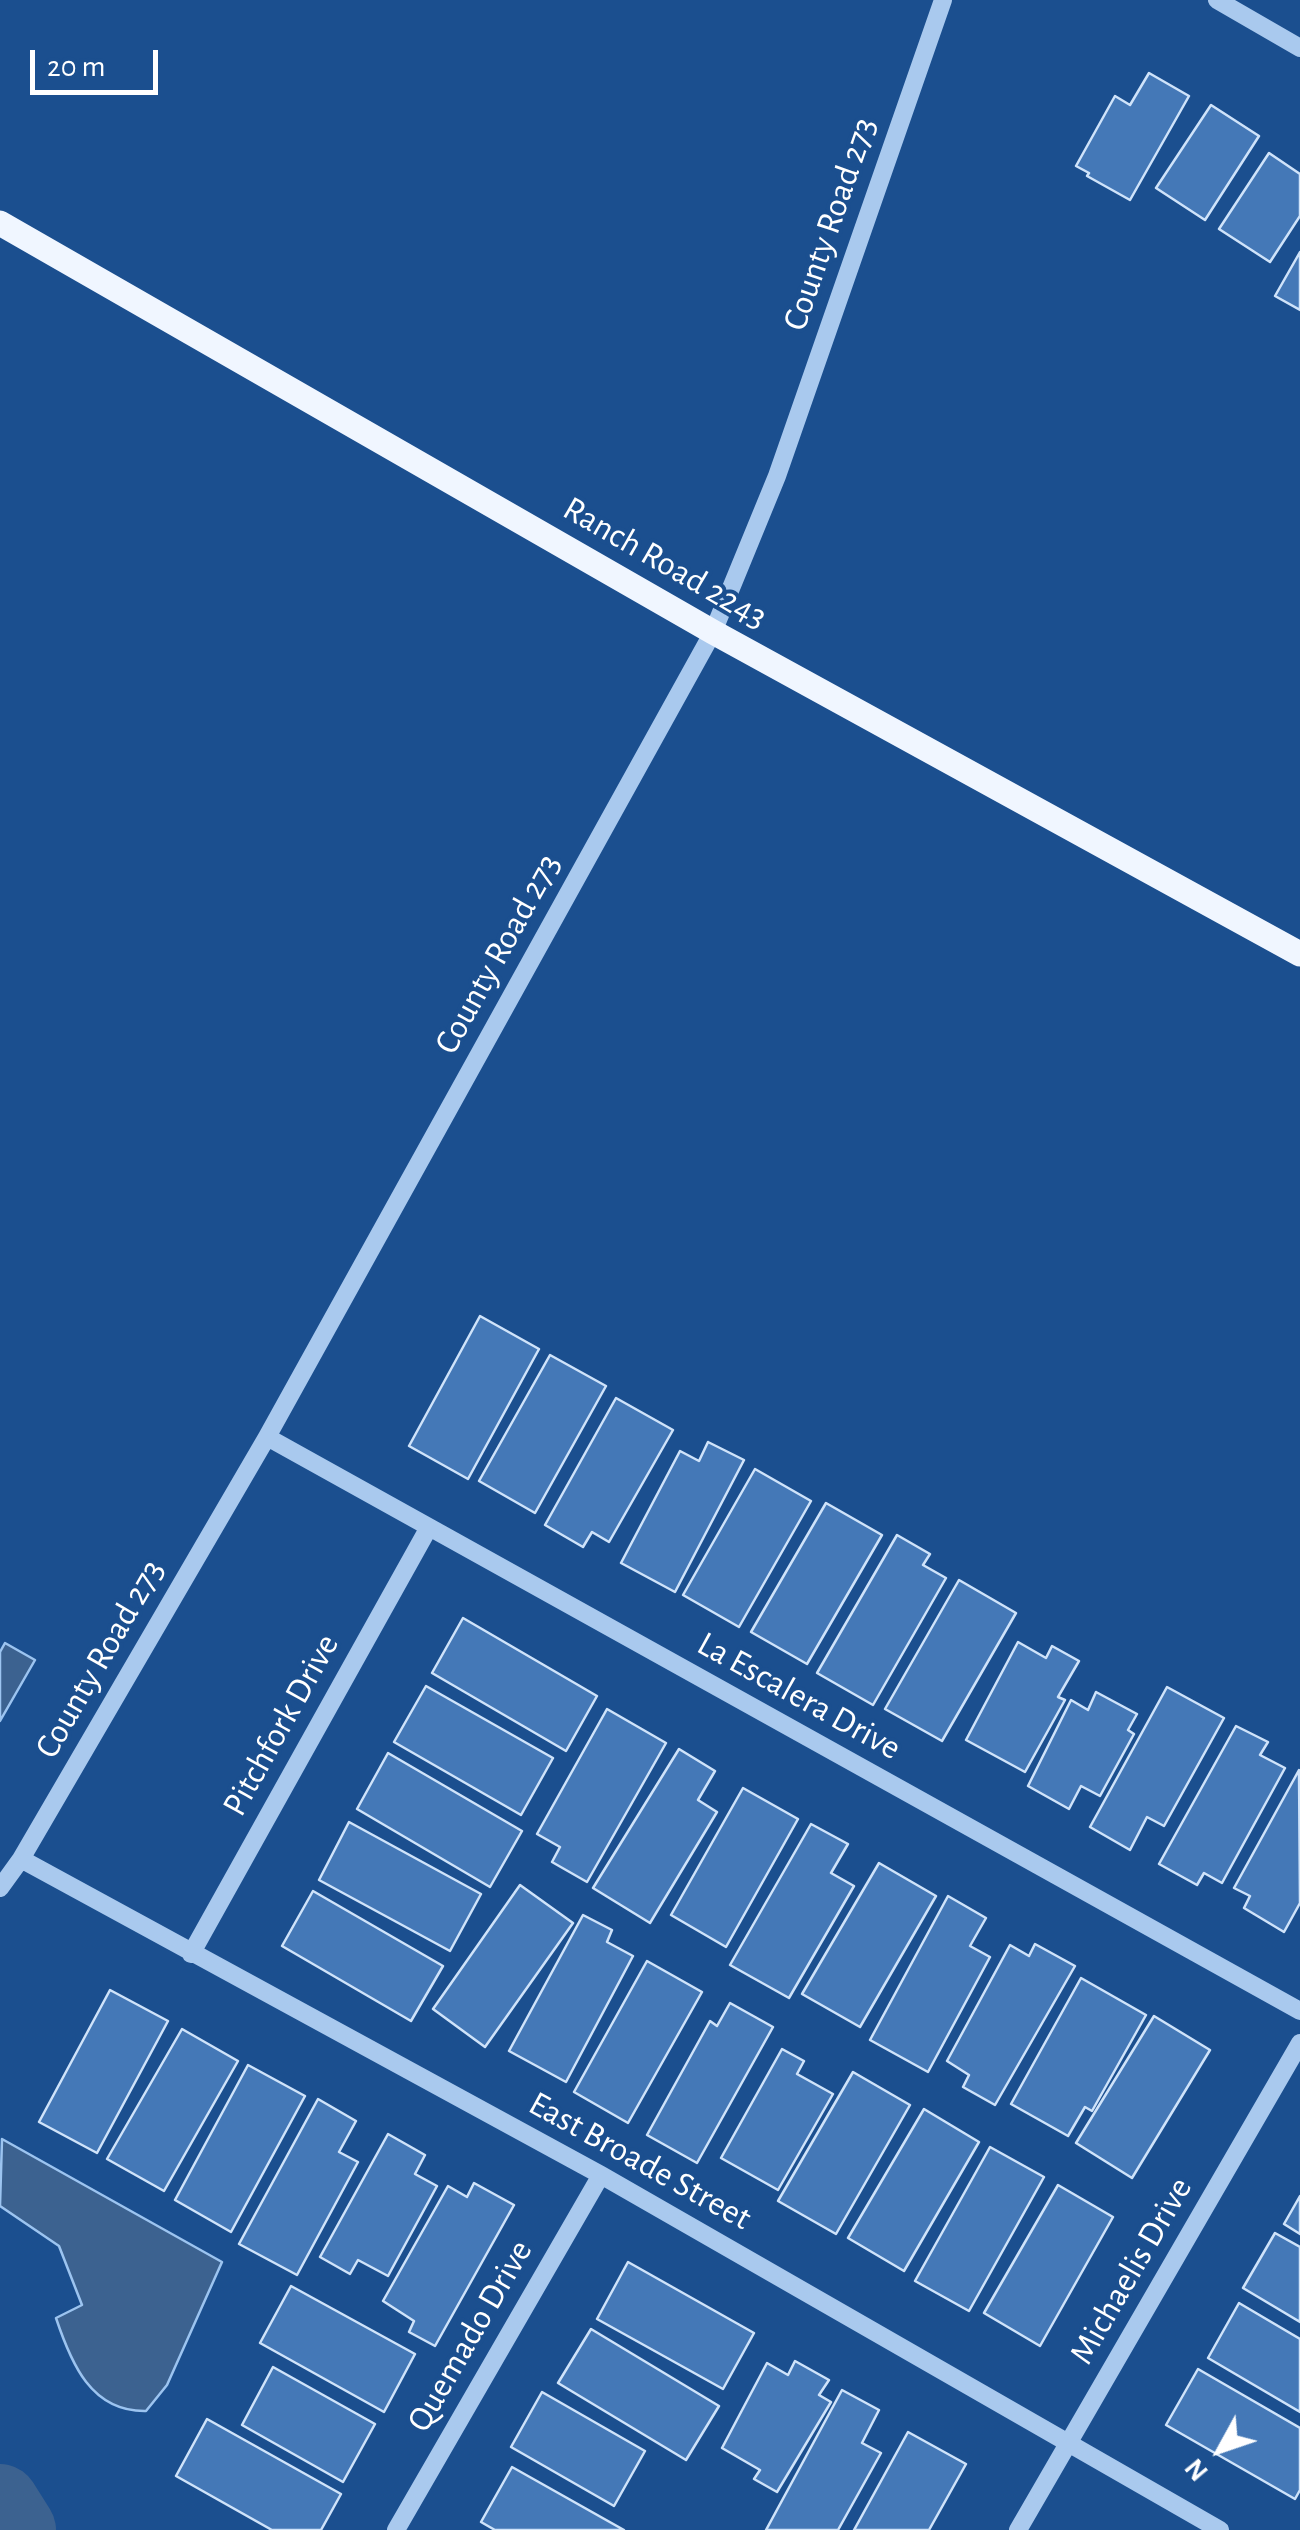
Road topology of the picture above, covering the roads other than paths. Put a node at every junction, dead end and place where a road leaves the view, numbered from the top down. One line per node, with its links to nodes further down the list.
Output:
1 (943, 0): 5 (street, County Road 273)
2 (1217, 0): 3 (street)
3 (1300, 48)
4 (0, 223): 5 (main road, Ranch Road 2243)
5 (713, 632): 6 (main road, Ranch Road 2243); 7 (street, County Road 273)
6 (1300, 954)
7 (267, 1437): 8 (street, La Escalera Drive); 9 (street, County Road 273)
8 (428, 1528): 11 (street, Pitchfork Drive); 12 (street, La Escalera Drive)
9 (21, 1859): 10 (street, County Road 273); 11 (street, East Broade Street)
10 (0, 1888)
11 (191, 1954): 14 (street, East Broade Street)
12 (1300, 2010)
13 (1300, 2043): 15 (street, Michaelis Drive)
14 (601, 2175): 15 (street, East Broade Street); 16 (street, Quemado Drive)
15 (1069, 2444): 17 (street, Michaelis Drive); 18 (street, East Broade Street)
16 (396, 2530)
17 (1018, 2530)
18 (1220, 2530)

